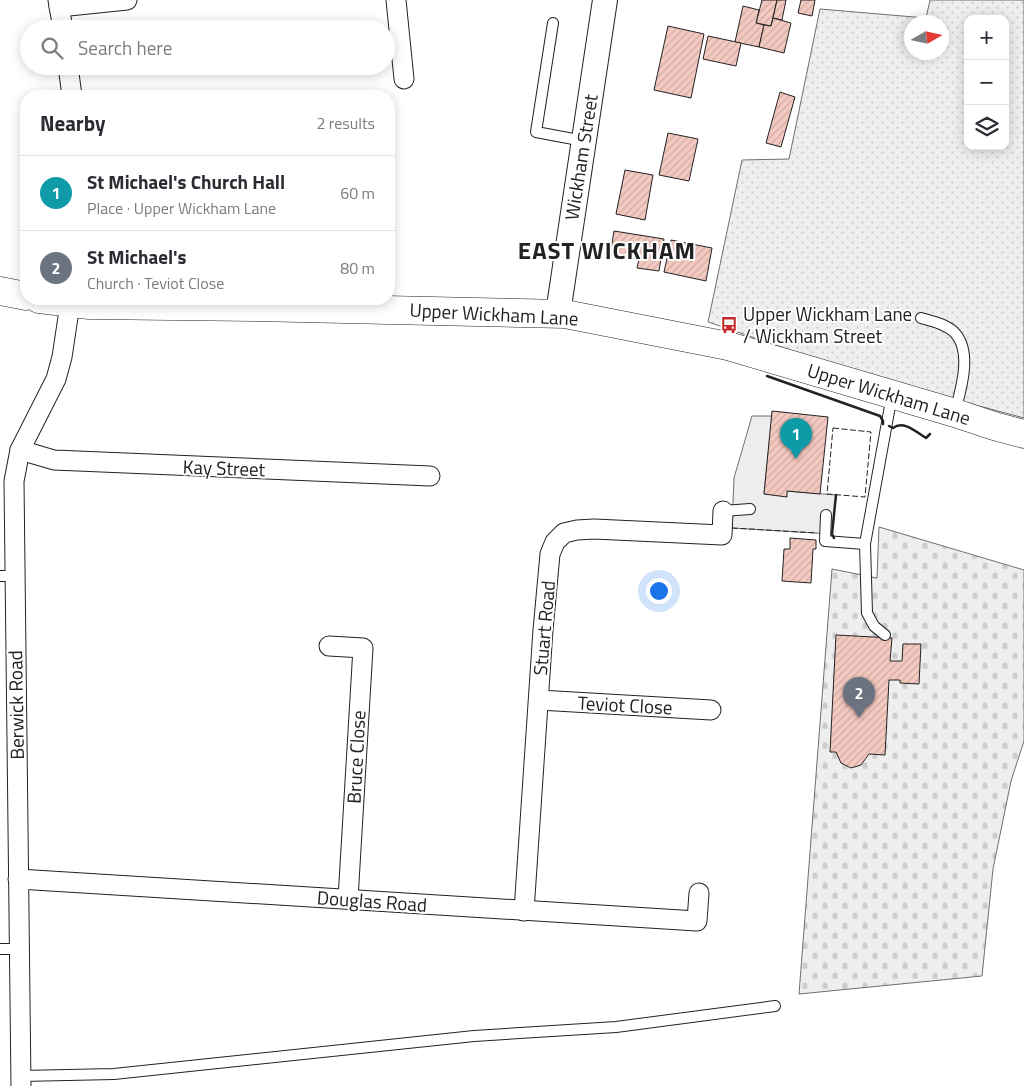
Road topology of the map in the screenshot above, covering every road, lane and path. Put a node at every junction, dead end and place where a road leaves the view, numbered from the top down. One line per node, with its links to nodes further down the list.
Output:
1 (127, 0): 4 (street)
2 (396, 0): 8 (street)
3 (605, 0): 10 (street, Wickham Street)
4 (59, 3): 5 (street)
5 (62, 20)
6 (553, 23): 10 (lane)
7 (69, 75): 9 (street)
8 (404, 78)
9 (71, 90)
10 (584, 141): 15 (street, Wickham Street)
11 (0, 292): 12 (main road)
12 (20, 295)
13 (70, 305): 20 (street, Berwick Road)
14 (192, 305): 15 (main road, Upper Wickham Lane)
15 (558, 314): 17 (main road, Upper Wickham Lane)
16 (922, 318): 18 (lane)
17 (893, 394): 18 (main road, Upper Wickham Lane); 25 (lane)
18 (955, 413): 19 (main road, Upper Wickham Lane)
19 (1024, 434)
20 (20, 450): 21 (street, Kay Street); 26 (street, Berwick Road)
21 (430, 476)
22 (750, 509): 23 (lane)
23 (723, 511): 29 (street, Stuart Road)
24 (826, 515): 25 (lane)
25 (865, 544): 27 (lane)
26 (7, 576): 31 (street, Berwick Road)
27 (885, 635)
28 (329, 646): 33 (street, Bruce Close)
29 (539, 700): 30 (street, Teviot Close); 34 (street, Stuart Road)
30 (711, 710)
31 (18, 879): 33 (street, Douglas Road); 36 (street, Berwick Road)
32 (699, 893): 34 (street, Douglas Road)
33 (348, 900): 34 (street, Douglas Road)
34 (524, 911)
35 (0, 949): 36 (lane)
36 (20, 949): 38 (street, Berwick Road)
37 (775, 1006): 38 (lane)
38 (21, 1081)

